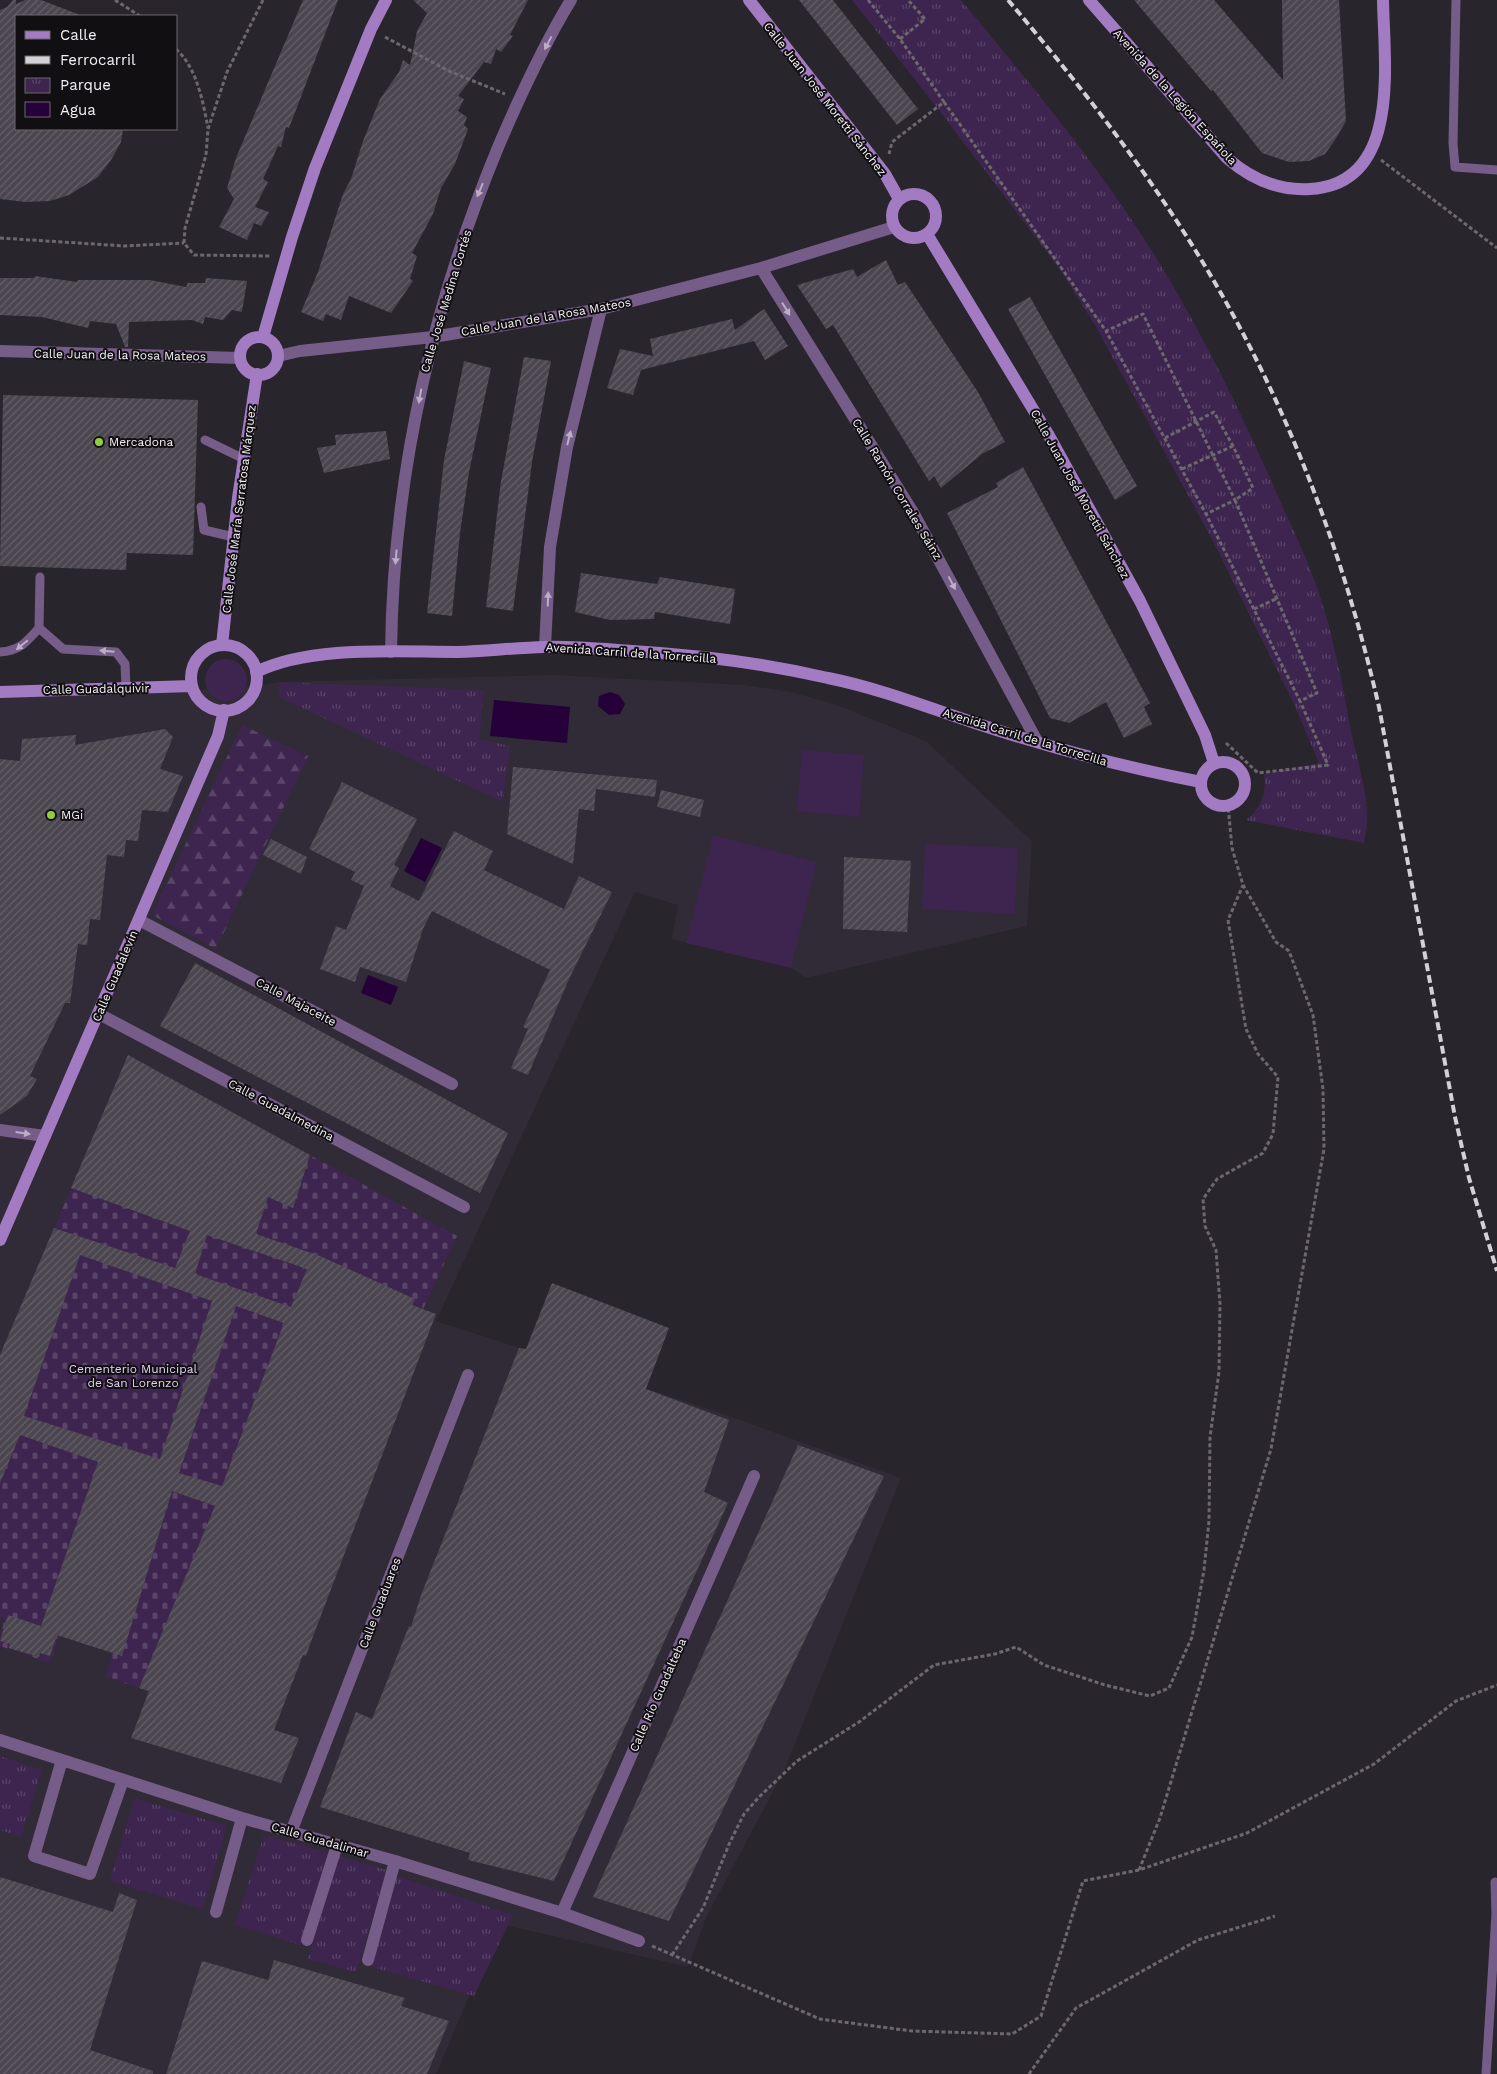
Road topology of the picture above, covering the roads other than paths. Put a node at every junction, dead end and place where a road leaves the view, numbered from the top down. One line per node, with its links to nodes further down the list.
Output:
1 (386, 0): 13 (street)
2 (571, 0): 14 (street, Calle José Medina Cortés, one-way to 14)
3 (749, 0): 8 (street, Calle Juan José Moretti Sánchez)
4 (1089, 0): 5 (street, Avenida de la Legión Española)
5 (1383, 0)
6 (1456, 0): 7 (lane)
7 (1497, 170)
8 (899, 199): 9 (street); 10 (street)
9 (894, 227): 10 (street); 11 (street, Calle Juan de la Rosa Mateos)
10 (927, 234): 35 (street, Calle Juan José Moretti Sánchez)
11 (761, 268): 12 (street, Calle Juan de la Rosa Mateos); 34 (street, Calle Ramón Corrales Sáinz, one-way to 34)
12 (601, 309): 14 (street, Calle Juan de la Rosa Mateos); 26 (street, one-way to 12)
13 (263, 337): 16 (street); 17 (street)
14 (433, 337): 16 (street, Calle Juan de la Rosa Mateos); 28 (street, Calle José Medina Cortés, one-way to 28)
15 (0, 351): 17 (street, Calle Juan de la Rosa Mateos)
16 (278, 356): 18 (street)
17 (240, 358): 18 (street)
18 (257, 374): 20 (street, Calle José María Serratosa Márquez)
19 (205, 440): 20 (lane)
20 (244, 459): 22 (street, Calle José María Serratosa Márquez)
21 (201, 507): 22 (lane)
22 (234, 537): 25 (street, Calle José María Serratosa Márquez)
23 (40, 577): 24 (lane)
24 (39, 628): 27 (lane, one-way to 27); 31 (lane, one-way to 24)
25 (222, 644): 29 (street); 30 (street)
26 (545, 647): 28 (street, Avenida Carril de la Torrecilla); 34 (street, Avenida Carril de la Torrecilla)
27 (0, 652)
28 (391, 652): 29 (street, Avenida Carril de la Torrecilla)
29 (256, 672): 33 (street)
30 (192, 686): 31 (street, Calle Guadalquivir); 33 (street)
31 (126, 688): 32 (street, Calle Guadalquivir)
32 (0, 692)
33 (224, 710): 37 (street, Calle Guadalevín)
34 (1037, 742): 36 (street, Avenida Carril de la Torrecilla)
35 (1214, 763): 36 (street); 36 (street)
36 (1201, 782)
37 (139, 920): 38 (street, Calle Guadalevín); 39 (street, Calle Majaceite)
38 (99, 1014): 41 (street, Calle Guadalevín); 42 (street, Calle Guadalmedina)
39 (452, 1084)
40 (0, 1130): 41 (street, one-way to 41)
41 (45, 1136): 43 (street, Calle Guadalevín)
42 (464, 1207)
43 (0, 1240)
44 (468, 1375): 50 (street, Calle Guaduares)
45 (754, 1476): 55 (street, Calle Río Guadalteba)
46 (0, 1740): 47 (street, Calle Guadalimar)
47 (62, 1760): 48 (street, Calle Guadalimar); 48 (street)
48 (123, 1780): 49 (street, Calle Guadalimar)
49 (242, 1818): 50 (street, Calle Guadalimar); 54 (street)
50 (291, 1832): 51 (street, Calle Guadalimar)
51 (337, 1845): 52 (street, Calle Guadalimar); 56 (street)
52 (395, 1861): 55 (street, Calle Guadalimar); 58 (street)
53 (1495, 1882): 59 (lane)
54 (216, 1912)
55 (562, 1913): 57 (street, Calle Guadalimar)
56 (307, 1940)
57 (639, 1941)
58 (368, 1960)
59 (1486, 2074)

